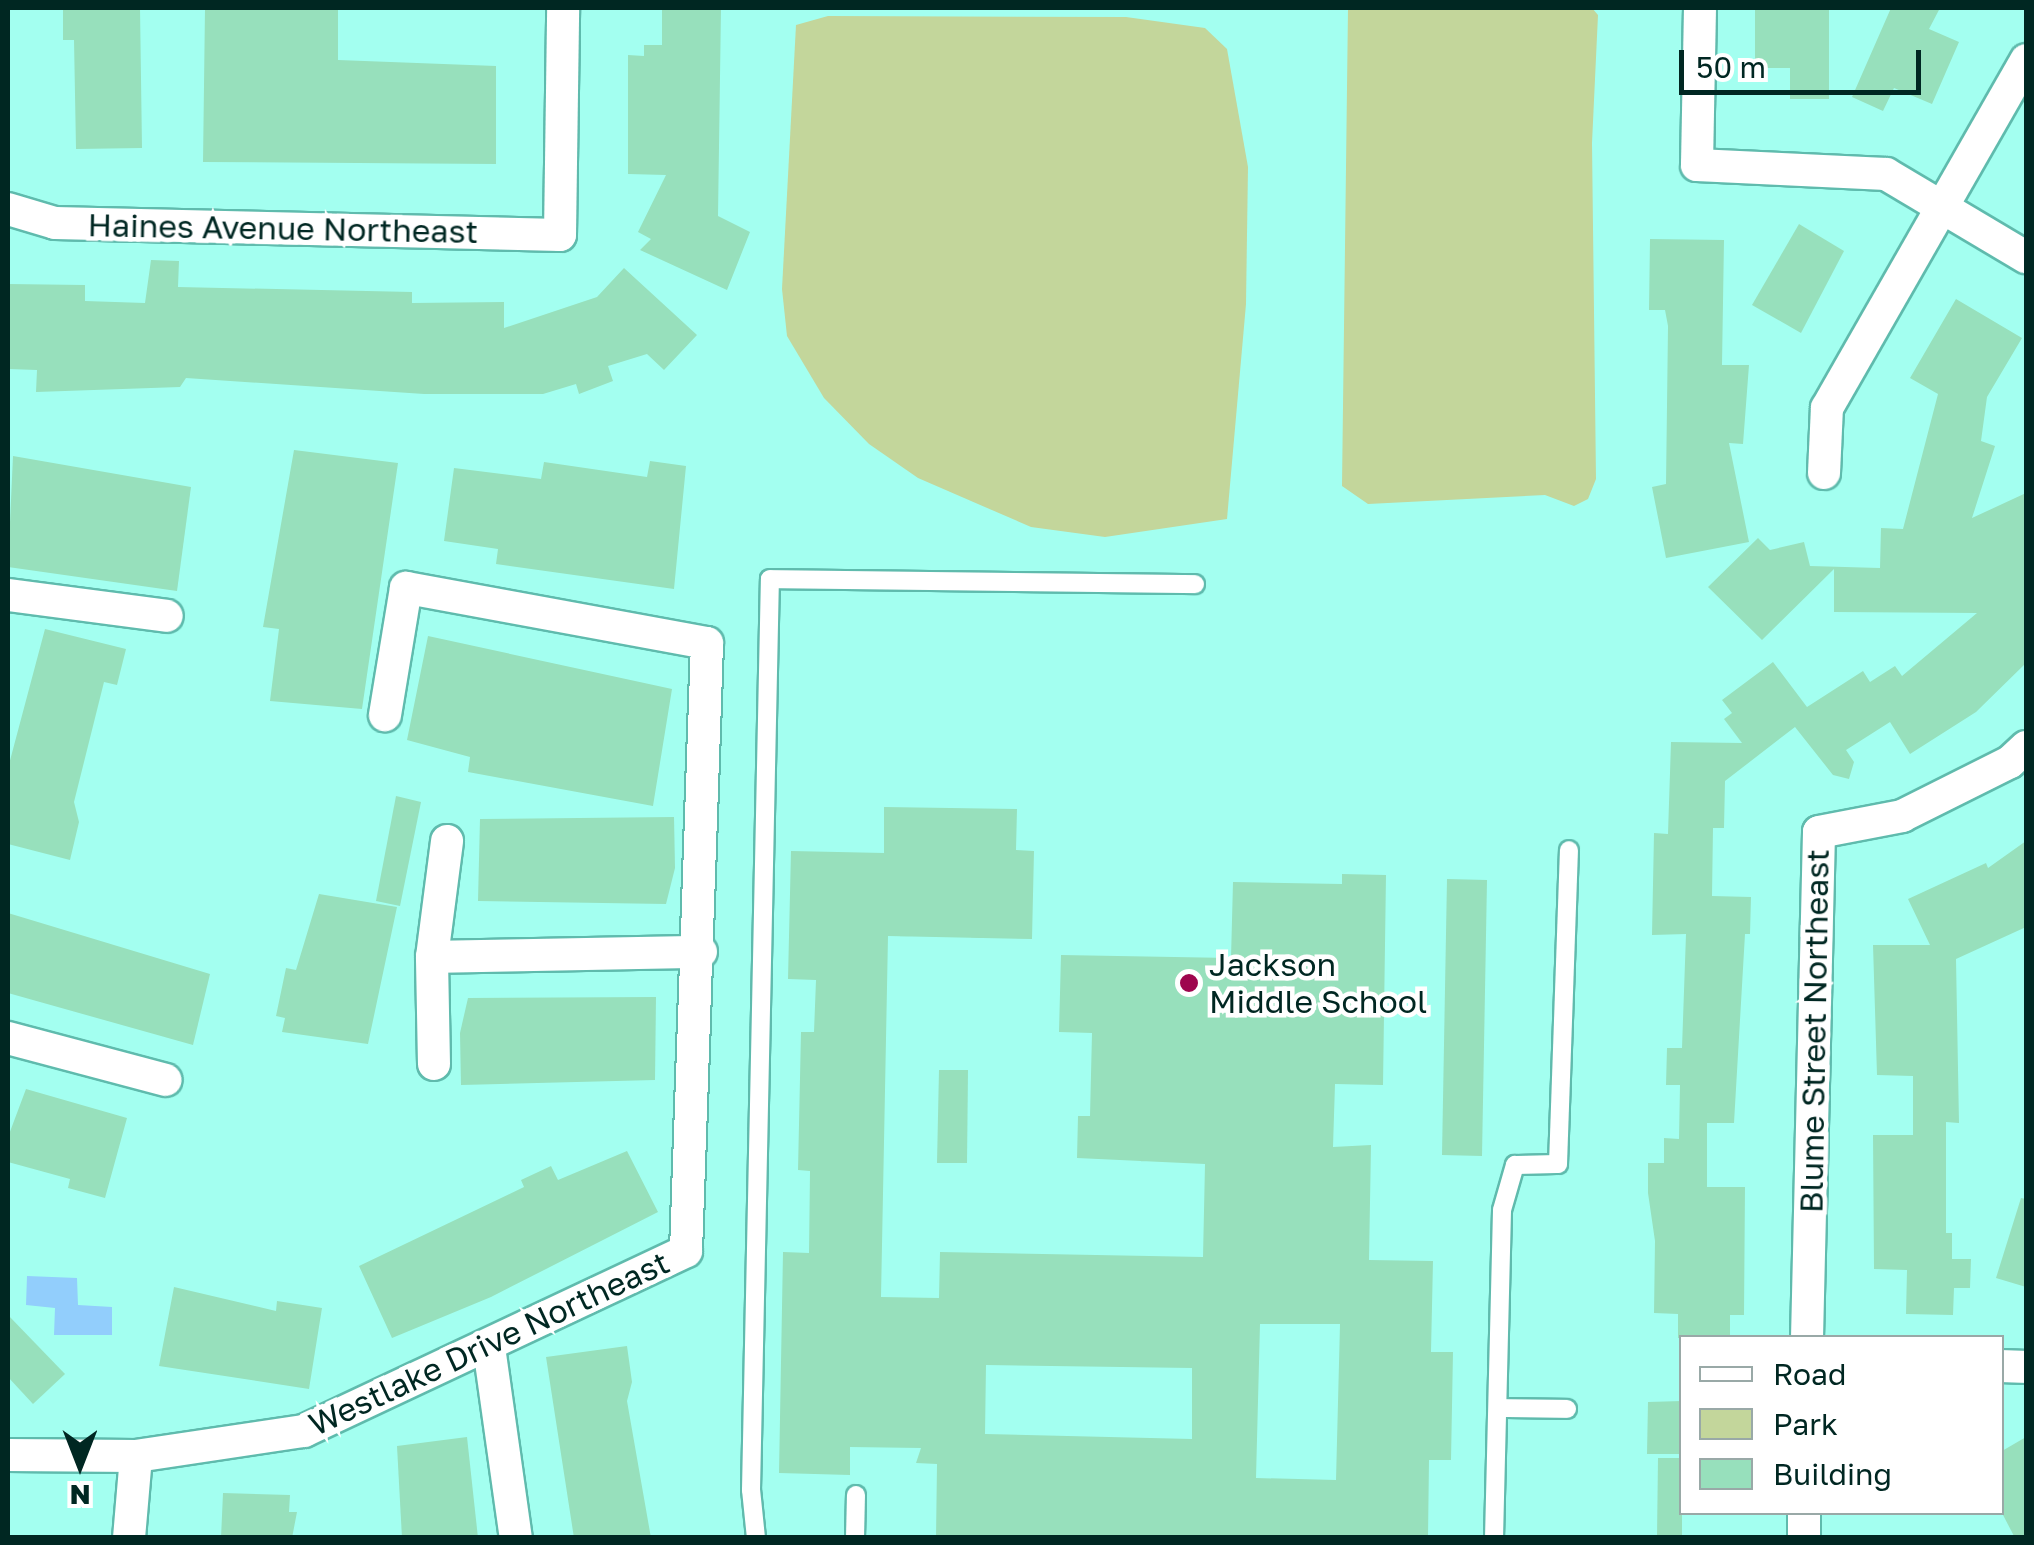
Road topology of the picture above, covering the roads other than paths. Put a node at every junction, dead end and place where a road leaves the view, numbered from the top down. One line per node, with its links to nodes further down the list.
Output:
1 (563, 8): 5 (street, Haines Avenue Northeast)
2 (1700, 8): 4 (street)
3 (2026, 60): 4 (street)
4 (1942, 203): 6 (street); 7 (street)
5 (8, 209)
6 (2026, 257)
7 (1824, 473)
8 (1195, 584): 29 (lane)
9 (8, 595): 10 (street)
10 (167, 616)
11 (386, 715): 15 (street, Westlake Drive Northeast)
12 (2026, 747): 20 (street, Blume Street Northeast)
13 (447, 841): 16 (street)
14 (1570, 850): 22 (lane)
15 (701, 952): 16 (street); 21 (street, Westlake Drive Northeast)
16 (432, 957): 18 (street)
17 (8, 1038): 19 (street)
18 (434, 1064)
19 (166, 1080)
20 (1807, 1335)
21 (489, 1347): 25 (street, Westlake Drive Northeast); 28 (street)
22 (1498, 1408): 23 (lane); 31 (lane)
23 (1567, 1409)
24 (8, 1455): 25 (street, Westlake Drive Northeast)
25 (136, 1456): 27 (street)
26 (856, 1495): 30 (lane)
27 (129, 1538)
28 (516, 1538)
29 (756, 1538)
30 (854, 1538)
31 (1494, 1538)

